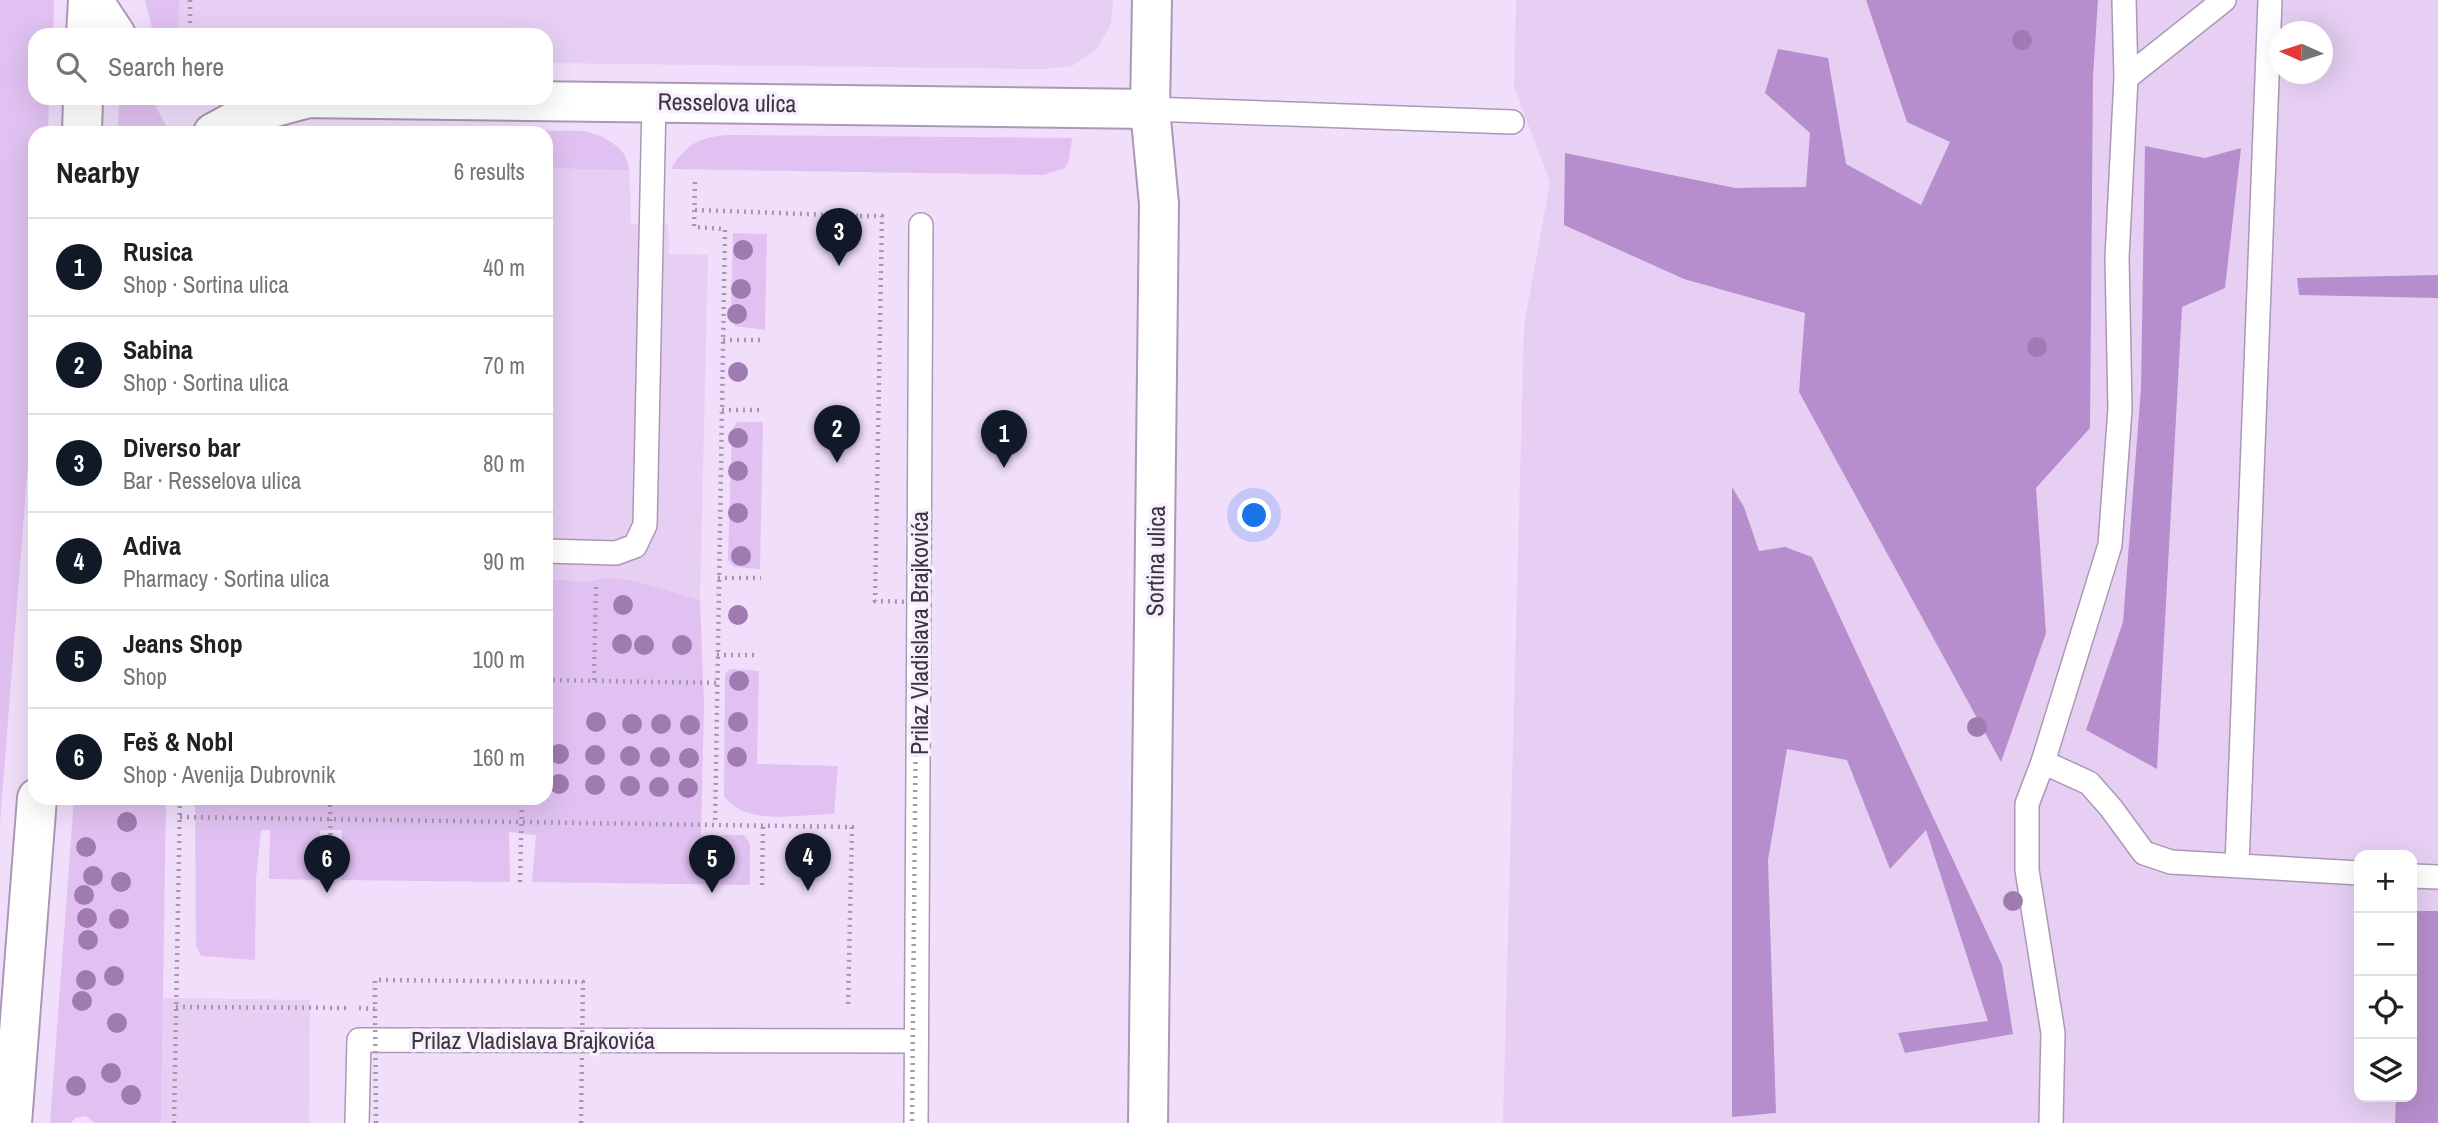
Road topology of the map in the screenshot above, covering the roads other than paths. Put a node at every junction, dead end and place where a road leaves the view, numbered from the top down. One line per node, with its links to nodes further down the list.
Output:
1 (88, 0): 7 (street)
2 (93, 0): 8 (street)
3 (1152, 0): 14 (street, Sortina ulica)
4 (2124, 0): 9 (lane)
5 (2224, 0): 9 (lane)
6 (2270, 0): 22 (lane)
7 (86, 28)
8 (111, 28)
9 (2126, 78): 20 (lane)
10 (553, 100): 11 (street, Resselova ulica)
11 (654, 101): 14 (street, Resselova ulica); 19 (lane)
12 (83, 105): 16 (street)
13 (283, 105): 17 (street, Resselova ulica)
14 (1150, 109): 15 (lane); 30 (street, Sortina ulica)
15 (1512, 122)
16 (82, 126)
17 (226, 126)
18 (921, 225): 26 (lane, Prilaz Vladislava Brajkovića)
19 (553, 551)
20 (2043, 762): 22 (lane); 31 (lane)
21 (36, 805): 27 (street)
22 (2237, 865): 23 (lane)
23 (2354, 873)
24 (2417, 876): 25 (lane)
25 (2438, 877)
26 (916, 1041): 28 (lane, Prilaz Vladislava Brajkovića); 29 (lane, Prilaz Vladislava Brajkovića)
27 (12, 1123)
28 (357, 1123)
29 (914, 1123)
30 (1148, 1123)
31 (2051, 1123)

